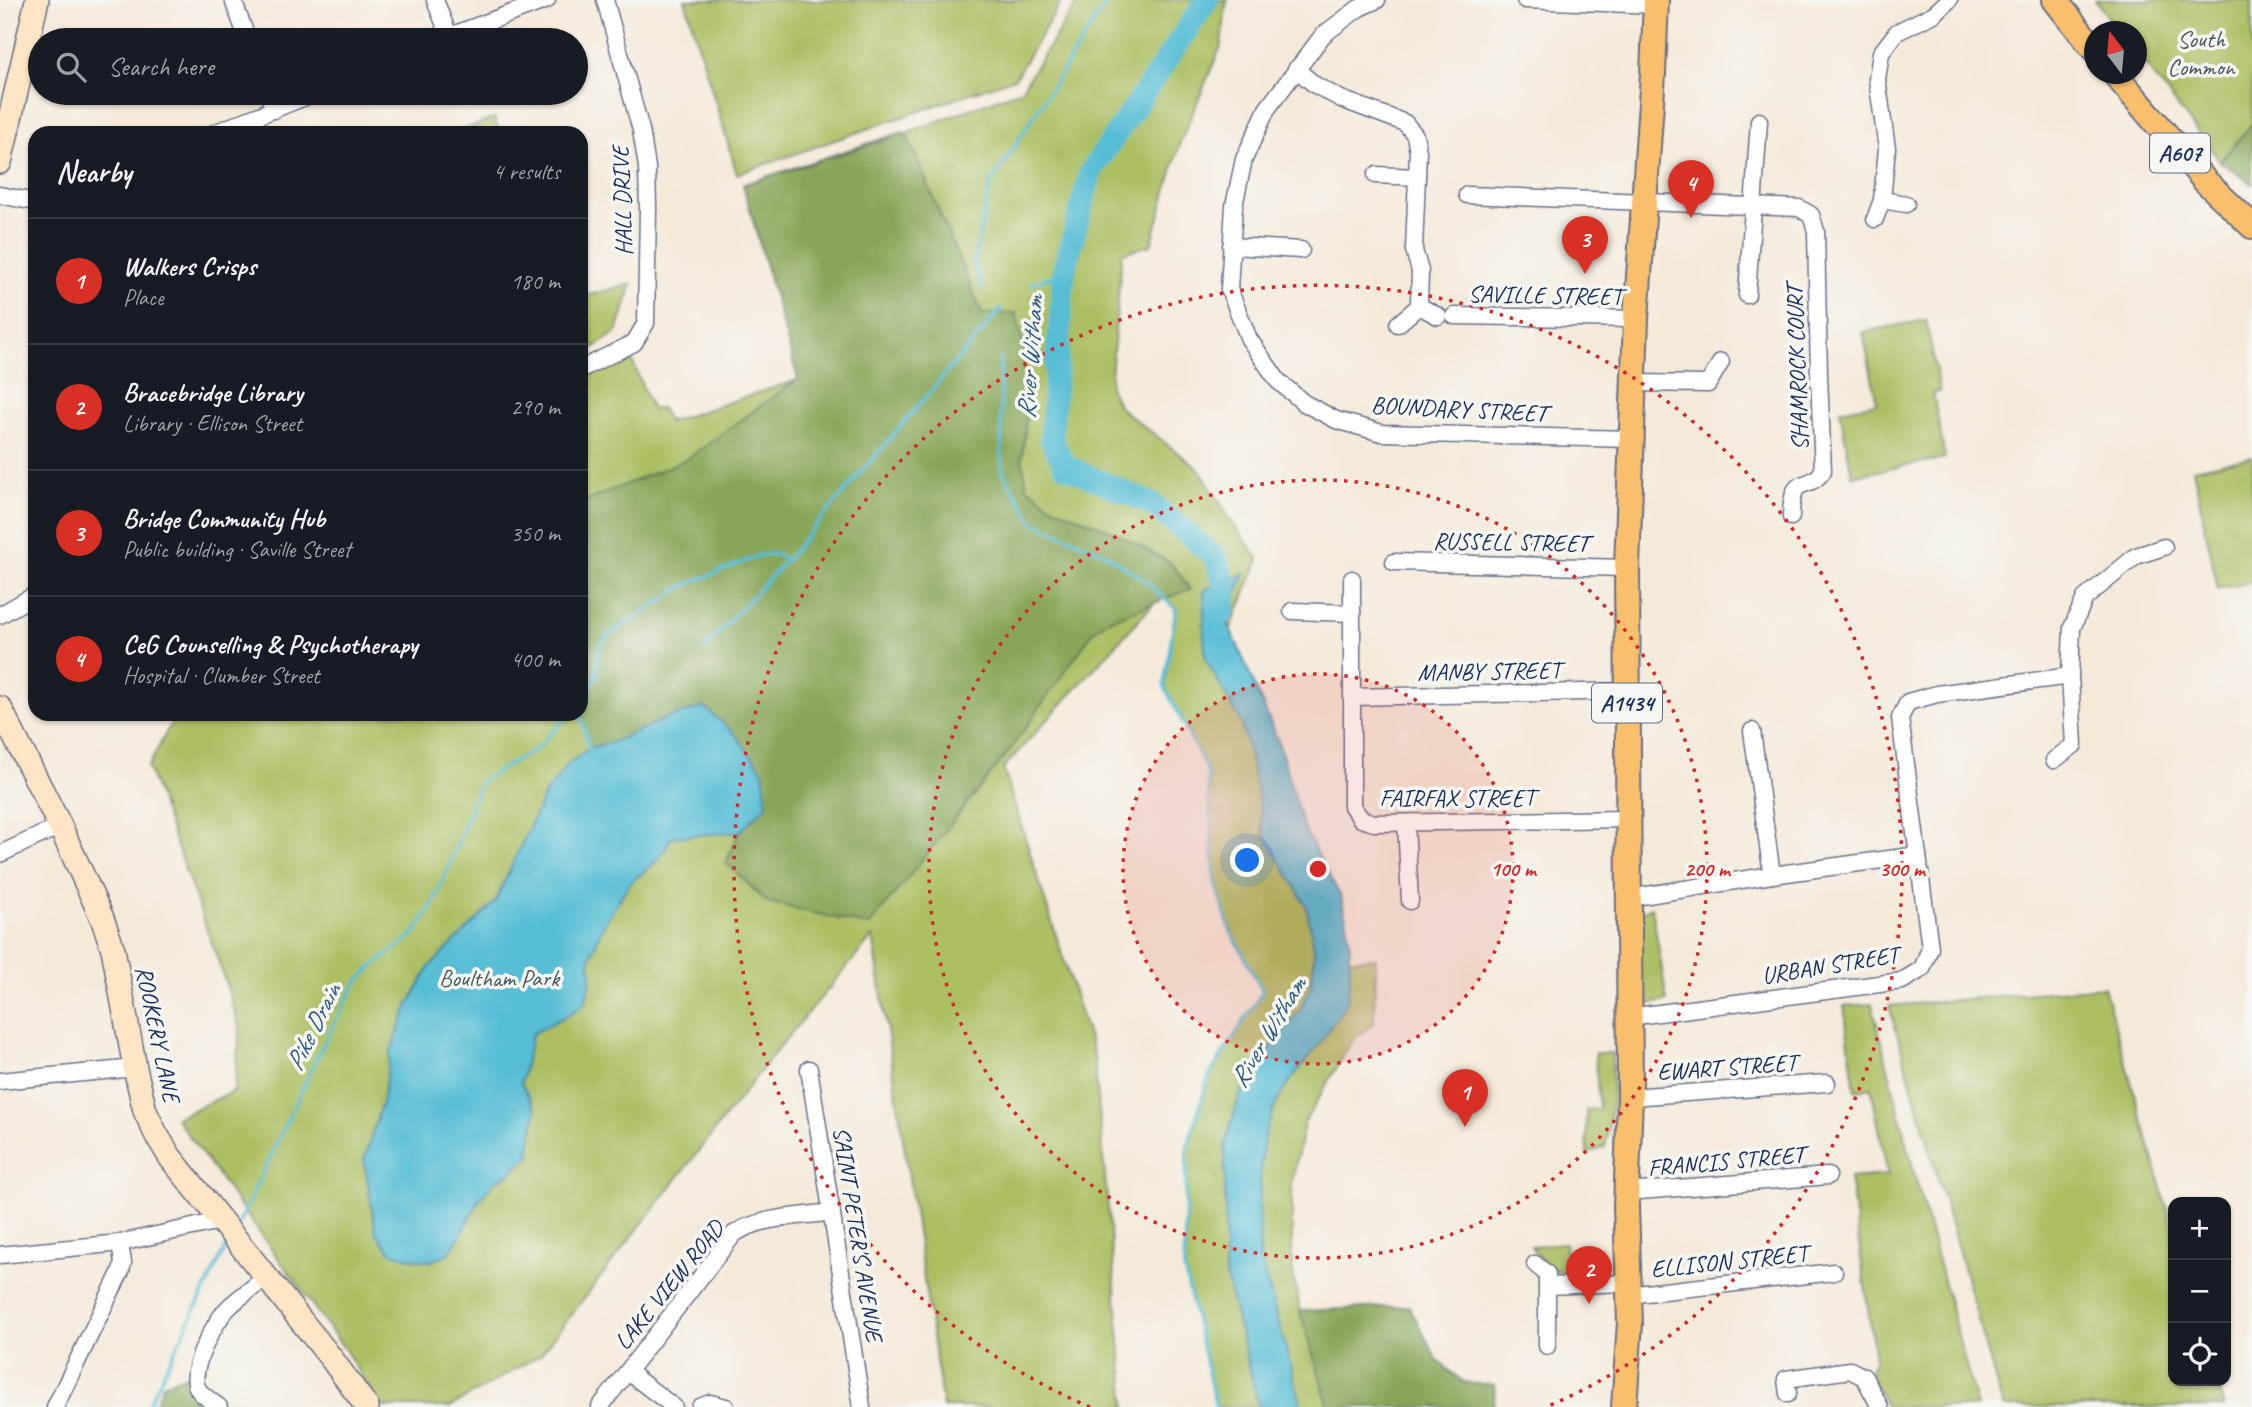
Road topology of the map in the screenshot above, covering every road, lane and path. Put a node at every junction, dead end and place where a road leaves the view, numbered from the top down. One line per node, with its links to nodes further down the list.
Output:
1 (37, 0): 11 (street)
2 (435, 0): 13 (street)
3 (547, 0): 14 (street)
4 (605, 0): 43 (street, HALL DRIVE)
5 (1377, 0): 17 (street, BOUNDARY STREET)
6 (1525, 0): 9 (street)
7 (1949, 0): 29 (street)
8 (2055, 0): 15 (main road)
9 (1656, 2): 31 (main road, A1434)
10 (234, 4): 12 (street)
11 (31, 28)
12 (243, 28)
13 (442, 28)
14 (471, 28)
15 (2084, 36)
16 (28, 39): 24 (street)
17 (1296, 69): 26 (street); 36 (street, BOUNDARY STREET)
18 (2123, 84): 35 (main road, A607)
19 (272, 105): 21 (street)
20 (286, 105): 21 (street)
21 (274, 110): 23 (street)
22 (1759, 121): 33 (street)
23 (232, 126)
24 (0, 162)
25 (1376, 175): 26 (street)
26 (1417, 177): 39 (street)
27 (0, 195): 30 (street)
28 (1467, 195): 31 (street)
29 (1882, 200): 32 (street); 34 (street)
30 (28, 201)
31 (1643, 202): 33 (street); 40 (main road, A1434)
32 (1906, 204)
33 (1754, 206): 38 (street); 46 (street, SHAMROCK COURT)
34 (1875, 219)
35 (2252, 226)
36 (1231, 246): 37 (street); 45 (street, BOUNDARY STREET)
37 (1301, 250)
38 (1747, 295)
39 (1419, 306): 40 (street, SAVILLE STREET); 41 (street)
40 (1636, 319): 44 (main road, A1434)
41 (1398, 324)
42 (1721, 362): 44 (street)
43 (588, 366)
44 (1633, 383): 45 (main road, A1434)
45 (1631, 439): 49 (main road, A1434)
46 (1791, 517)
47 (2164, 547): 55 (street)
48 (1394, 562): 49 (street, RUSSELL STREET)
49 (1627, 568): 56 (main road, A1434)
50 (1352, 579): 53 (street, FAIRFAX STREET)
51 (28, 600): 54 (street)
52 (1292, 611): 53 (street)
53 (1352, 613): 57 (street, FAIRFAX STREET)
54 (0, 615)
55 (2070, 676): 60 (street); 65 (street, URBAN STREET)
56 (1626, 691): 57 (street, MANBY STREET); 61 (main road, A1434)
57 (1352, 697): 62 (street, FAIRFAX STREET)
58 (0, 708): 63 (street, ROOKERY LANE)
59 (1752, 731): 66 (street)
60 (2054, 760)
61 (1628, 819): 62 (street, FAIRFAX STREET); 67 (main road, A1434)
62 (1406, 823): 68 (street)
63 (60, 827): 64 (street); 70 (street, ROOKERY LANE)
64 (0, 854)
65 (1918, 855): 66 (street); 69 (street, URBAN STREET)
66 (1772, 875): 67 (street)
67 (1629, 898): 69 (main road, A1434)
68 (1410, 901)
69 (1629, 1017): 74 (main road, A1434)
70 (135, 1068): 72 (street); 78 (street, ROOKERY LANE)
71 (809, 1069): 77 (street, SAINT PETER'S AVENUE)
72 (0, 1081)
73 (1827, 1083): 74 (street, EWART STREET)
74 (1630, 1097): 76 (main road, A1434)
75 (1828, 1176): 76 (street, FRANCIS STREET)
76 (1627, 1192): 85 (main road, A1434)
77 (832, 1212): 87 (street, LAKE VIEW ROAD); 96 (street, SAINT PETER'S AVENUE)
78 (228, 1231): 79 (street); 83 (street, ROOKERY LANE)
79 (120, 1243): 80 (street); 89 (street)
80 (0, 1255)
81 (1535, 1264): 84 (street)
82 (1834, 1272): 85 (street, ELLISON STREET)
83 (267, 1278): 90 (street); 91 (street, ROOKERY LANE)
84 (1547, 1286): 85 (street, ELLISON STREET); 86 (street)
85 (1628, 1289): 97 (main road, A1434)
86 (1547, 1346)
87 (628, 1372): 92 (street, LAKE VIEW ROAD); 93 (street)
88 (1788, 1394): 98 (street)
89 (55, 1407)
90 (219, 1407)
91 (367, 1407)
92 (600, 1407)
93 (674, 1407)
94 (700, 1407): 95 (street)
95 (726, 1407)
96 (862, 1407)
97 (1624, 1407)
98 (1880, 1407)

